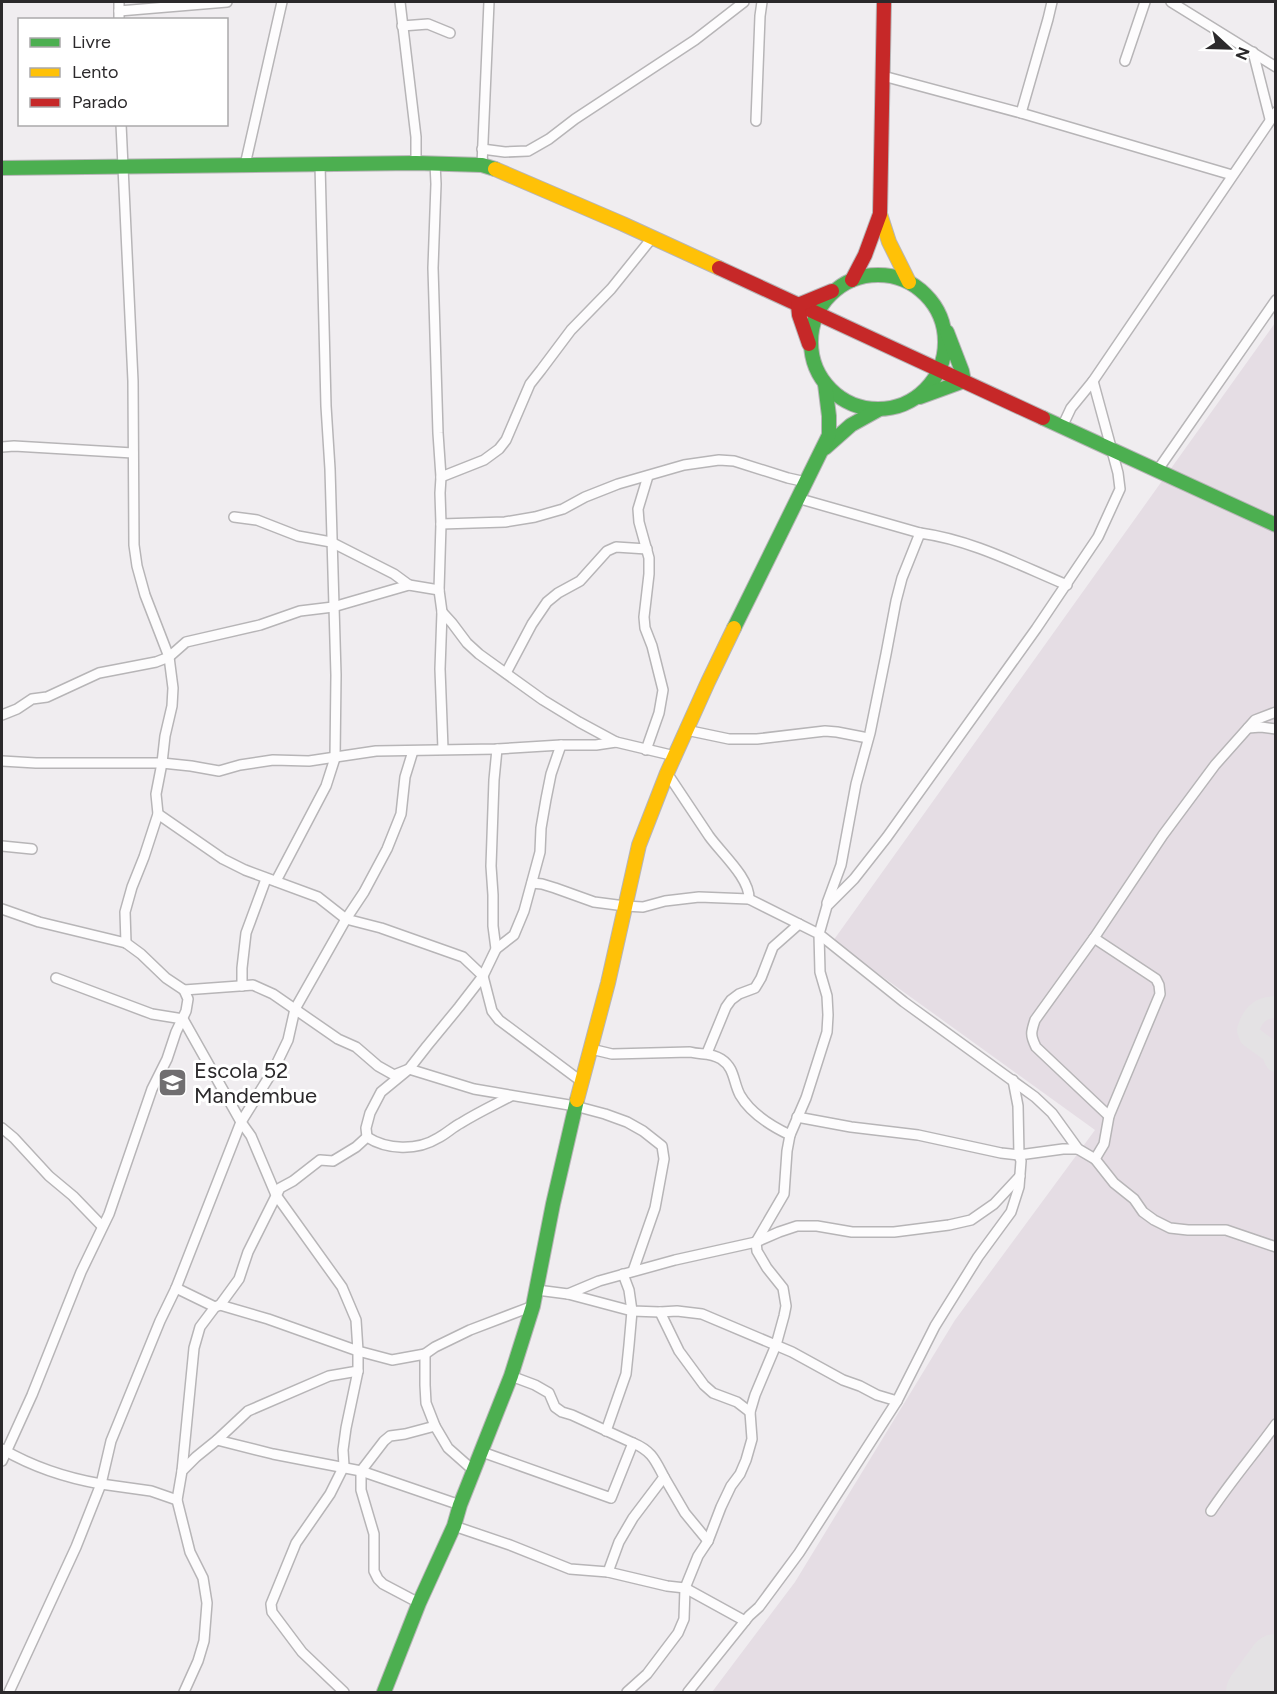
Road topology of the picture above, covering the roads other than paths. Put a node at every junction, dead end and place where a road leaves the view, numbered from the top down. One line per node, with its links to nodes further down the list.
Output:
1 (228, 2): 11 (street)
2 (282, 2): 26 (street)
3 (400, 2): 12 (street)
4 (489, 2): 22 (street)
5 (744, 2): 22 (street)
6 (762, 2): 20 (street)
7 (884, 2): 17 (main road)
8 (1052, 2): 18 (street)
9 (1145, 2): 15 (street)
10 (1172, 2): 14 (street)
11 (119, 11)
12 (402, 26): 13 (street); 23 (street)
13 (450, 33)
14 (1253, 52): 16 (street); 19 (street)
15 (1125, 61)
16 (1275, 67)
17 (883, 76): 18 (street); 31 (main road)
18 (1021, 113): 30 (street)
19 (1273, 116): 30 (street)
20 (756, 121)
21 (121, 126): 28 (street)
22 (482, 149): 27 (street)
23 (417, 163): 24 (main road); 25 (main road)
24 (320, 164): 26 (main road); 61 (street)
25 (435, 164): 27 (main road); 54 (street)
26 (245, 165): 28 (main road)
27 (482, 165): 32 (main road)
28 (123, 166): 29 (main road); 51 (street)
29 (2, 168)
30 (1232, 176): 43 (street)
31 (880, 214): 33 (main road); 34 (main road)
32 (652, 238): 37 (main road); 54 (street)
33 (852, 280): 34 (main road); 35 (main road)
34 (909, 282): 39 (main road)
35 (837, 288): 37 (main road); 38 (main road)
36 (1275, 300): 52 (street)
37 (798, 305): 38 (main road); 40 (main road)
38 (817, 314): 40 (main road); 41 (main road)
39 (942, 320): 41 (main road); 42 (main road)
40 (811, 350): 44 (main road)
41 (939, 370): 42 (main road); 45 (main road)
42 (964, 381): 45 (main road); 47 (main road)
43 (1093, 381): 47 (street); 49 (street)
44 (825, 384): 46 (main road); 50 (main road)
45 (915, 399): 46 (main road)
46 (878, 410): 50 (main road)
47 (1062, 428): 49 (main road)
48 (2, 447): 51 (street)
49 (1111, 450): 52 (main road); 64 (street)
50 (820, 452): 55 (main road)
51 (133, 453): 68 (street)
52 (1157, 471): 59 (main road)
53 (648, 476): 55 (street); 58 (street); 62 (street)
54 (441, 477): 58 (street)
55 (806, 482): 56 (main road)
56 (796, 498): 60 (street); 74 (main road)
57 (234, 517): 61 (street)
58 (441, 524): 65 (street)
59 (1275, 525)
60 (920, 533): 64 (street); 75 (street)
61 (332, 542): 63 (street); 66 (street)
62 (647, 549): 69 (street); 80 (street)
63 (409, 585): 65 (street); 66 (street)
64 (1067, 585): 95 (street)
65 (439, 590): 67 (street)
66 (333, 607): 68 (street); 83 (street)
67 (442, 612): 69 (street); 78 (street)
68 (169, 657): 71 (street); 85 (street)
69 (506, 673): 76 (street)
70 (1275, 712): 72 (street)
71 (2, 715)
72 (1248, 728): 73 (street); 100 (street)
73 (1275, 729)
74 (686, 730): 75 (street); 82 (main road)
75 (868, 738): 95 (street)
76 (616, 742): 77 (street); 80 (street)
77 (561, 745): 79 (street); 92 (street)
78 (443, 749): 79 (street); 81 (street)
79 (497, 749): 102 (street)
80 (646, 750): 82 (street)
81 (413, 751): 83 (street); 97 (street)
82 (675, 756): 86 (main road)
83 (335, 758): 85 (street); 91 (street)
84 (2, 761): 85 (street)
85 (162, 763): 87 (street)
86 (667, 773): 93 (street); 94 (main road)
87 (158, 814): 90 (street); 101 (street)
88 (2, 846): 89 (street)
89 (32, 849)
90 (266, 879): 91 (street); 105 (street)
91 (276, 881): 97 (street)
92 (532, 883): 94 (street); 102 (street)
93 (749, 899): 94 (street); 98 (street)
94 (625, 906): 109 (main road)
95 (827, 906): 99 (street)
96 (2, 909): 101 (street)
97 (346, 919): 103 (street); 107 (street)
98 (799, 924): 99 (street); 110 (street)
99 (819, 934): 112 (street); 117 (street)
100 (1094, 938): 116 (street); 116 (street)
101 (126, 943): 106 (street)
102 (496, 949): 103 (street)
103 (483, 976): 111 (street); 113 (street)
104 (56, 978): 108 (street)
105 (242, 986): 106 (street); 107 (street)
106 (184, 990): 108 (street)
107 (295, 1009): 111 (street); 118 (street)
108 (183, 1019): 118 (street); 127 (street)
109 (591, 1049): 110 (street); 113 (main road)
110 (706, 1053): 120 (street)
111 (409, 1069): 114 (street); 121 (street)
112 (1013, 1080): 122 (street); 123 (street)
113 (582, 1082): 115 (main road)
114 (511, 1096): 115 (street); 121 (street)
115 (575, 1106): 130 (street); 132 (main road)
116 (1109, 1116): 124 (street)
117 (796, 1118): 120 (street); 123 (street)
118 (241, 1122): 126 (street); 131 (street)
119 (2, 1128): 127 (street)
120 (790, 1135): 128 (street)
121 (367, 1137): 126 (street)
122 (1078, 1149): 123 (street); 124 (street)
123 (1019, 1155): 125 (street)
124 (1095, 1159): 129 (street)
125 (1020, 1176): 128 (street); 143 (street)
126 (276, 1195): 134 (street); 139 (street)
127 (102, 1226): 150 (street)
128 (756, 1242): 130 (street); 138 (street)
129 (1275, 1247)
130 (628, 1273): 133 (street); 136 (street)
131 (176, 1288): 134 (street); 158 (street)
132 (537, 1290): 133 (street); 135 (main road)
133 (568, 1294): 136 (street)
134 (217, 1306): 139 (street); 154 (street)
135 (533, 1306): 140 (street); 142 (main road)
136 (632, 1311): 137 (street); 147 (street)
137 (660, 1312): 138 (street); 144 (street)
138 (776, 1345): 143 (street); 144 (street)
139 (358, 1351): 140 (street); 141 (street)
140 (425, 1354): 146 (street)
141 (358, 1371): 148 (street); 153 (street)
142 (511, 1376): 147 (street); 151 (main road)
143 (897, 1401): 167 (street)
144 (750, 1412): 163 (street)
145 (1275, 1424): 161 (street)
146 (435, 1426): 155 (street); 156 (street)
147 (606, 1431): 149 (street)
148 (217, 1440): 153 (street); 154 (street)
149 (633, 1443): 151 (street); 157 (street)
150 (4, 1450): 152 (street); 158 (street)
151 (482, 1452): 156 (main road)
152 (2, 1461)
153 (344, 1466): 155 (street); 170 (street)
154 (182, 1471): 159 (street)
155 (362, 1471): 160 (street); 166 (street)
156 (474, 1471): 160 (main road)
157 (664, 1477): 163 (street); 164 (street)
158 (101, 1484): 159 (street); 168 (street)
159 (177, 1500): 169 (street)
160 (460, 1505): 162 (main road)
161 (1211, 1511)
162 (454, 1526): 164 (street); 166 (main road)
163 (708, 1541): 165 (street)
164 (608, 1572): 165 (street)
165 (685, 1588): 167 (street); 172 (street)
166 (419, 1604): 171 (main road)
167 (745, 1621): 173 (street)
168 (9, 1692)
169 (184, 1692)
170 (344, 1692)
171 (384, 1692)
172 (627, 1692)
173 (688, 1692)

